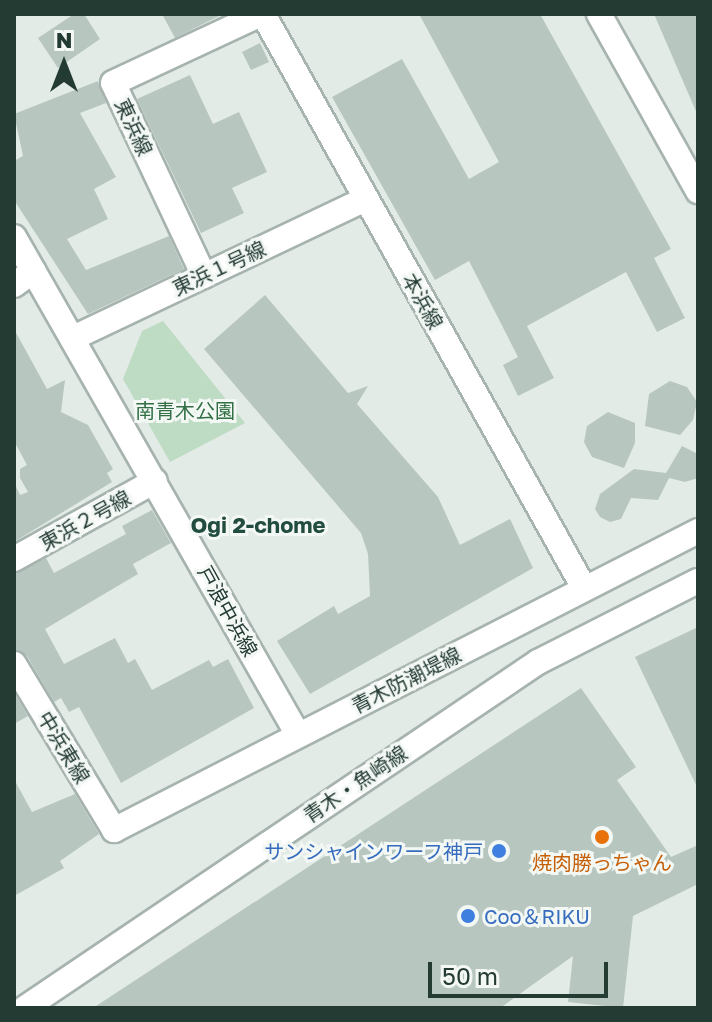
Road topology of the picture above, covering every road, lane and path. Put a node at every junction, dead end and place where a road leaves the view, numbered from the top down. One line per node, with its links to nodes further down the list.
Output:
1 (262, 14): 4 (street, 本浜線); 6 (street, 東浜線)
2 (599, 14): 3 (street)
3 (698, 191)
4 (366, 199): 6 (street, 東浜１号線); 13 (street, 本浜線)
5 (14, 237): 7 (street, 戸浪中浜線)
6 (204, 276): 8 (street, 東浜１号線)
7 (24, 278): 8 (street, 戸浪中浜線)
8 (73, 338): 9 (street, 戸浪中浜線)
9 (155, 481): 11 (street, 東浜２号線); 15 (street, 戸浪中浜線)
10 (698, 531): 13 (street, 青木防潮堤線)
11 (14, 559)
12 (698, 581): 17 (street, 青木・魚崎線)
13 (584, 588): 15 (street, 青木防潮堤線)
14 (14, 664): 16 (street, 中浜東線)
15 (298, 735): 16 (street, 青木防潮堤線)
16 (114, 830)
17 (25, 1008)

